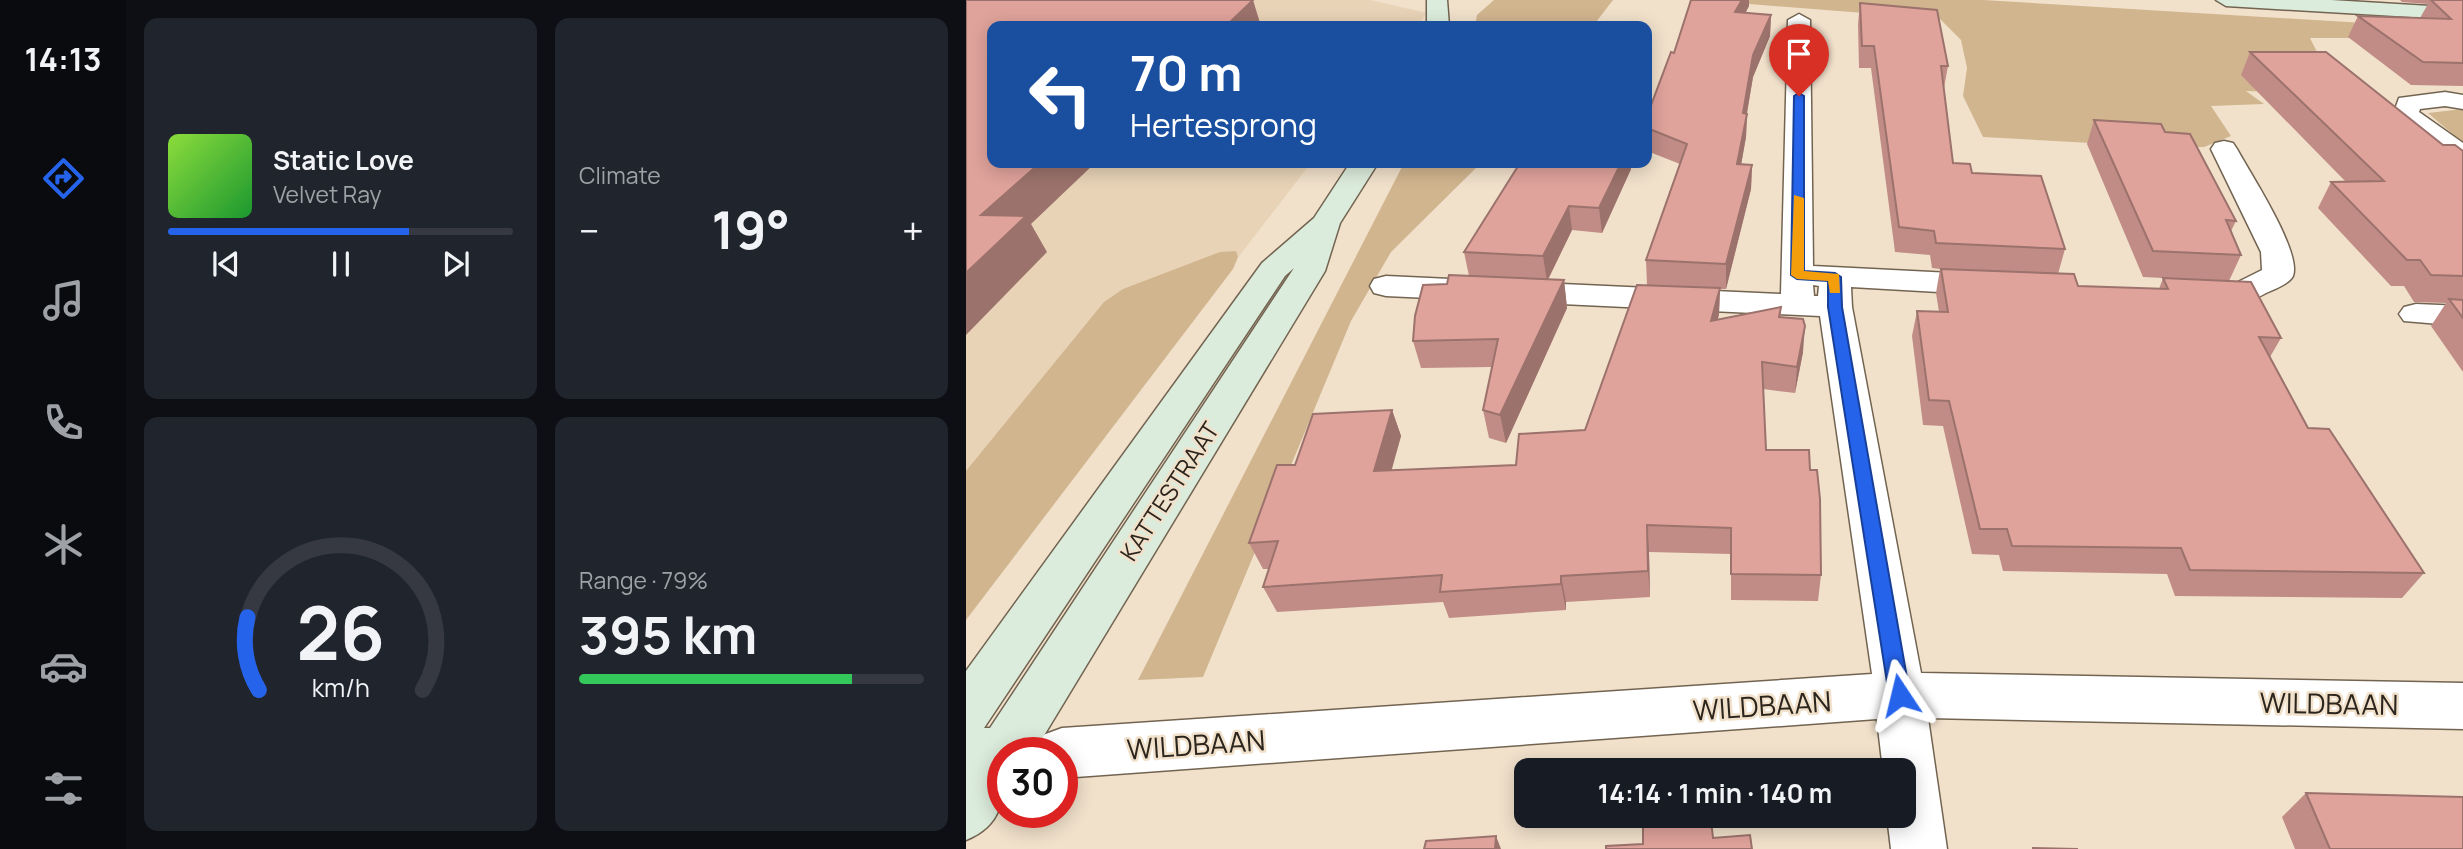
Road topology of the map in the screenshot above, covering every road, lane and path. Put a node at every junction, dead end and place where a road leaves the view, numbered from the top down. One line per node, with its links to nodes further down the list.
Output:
1 (1437, 0): 5 (street)
2 (2226, 0): 3 (street)
3 (2463, 14)
4 (1800, 20): 13 (street)
5 (1438, 21)
6 (2463, 102): 8 (street)
7 (2224, 149): 14 (street)
8 (2463, 156)
9 (1361, 168): 10 (street, KATTESTRAAT)
10 (1325, 223): 19 (street, KATTESTRAAT); 20 (street, KATTESTRAAT)
11 (1386, 286): 13 (street)
12 (2024, 286): 13 (street)
13 (1816, 291): 17 (street)
14 (2173, 293)
15 (2417, 314): 16 (street)
16 (2463, 316)
17 (1900, 695): 18 (street, WILDBAAN); 21 (street, WILDBAAN); 24 (street)
18 (2463, 706)
19 (966, 712)
20 (1001, 737)
21 (1078, 752)
22 (987, 760): 23 (street, KATTESTRAAT)
23 (966, 813)
24 (1919, 849)

